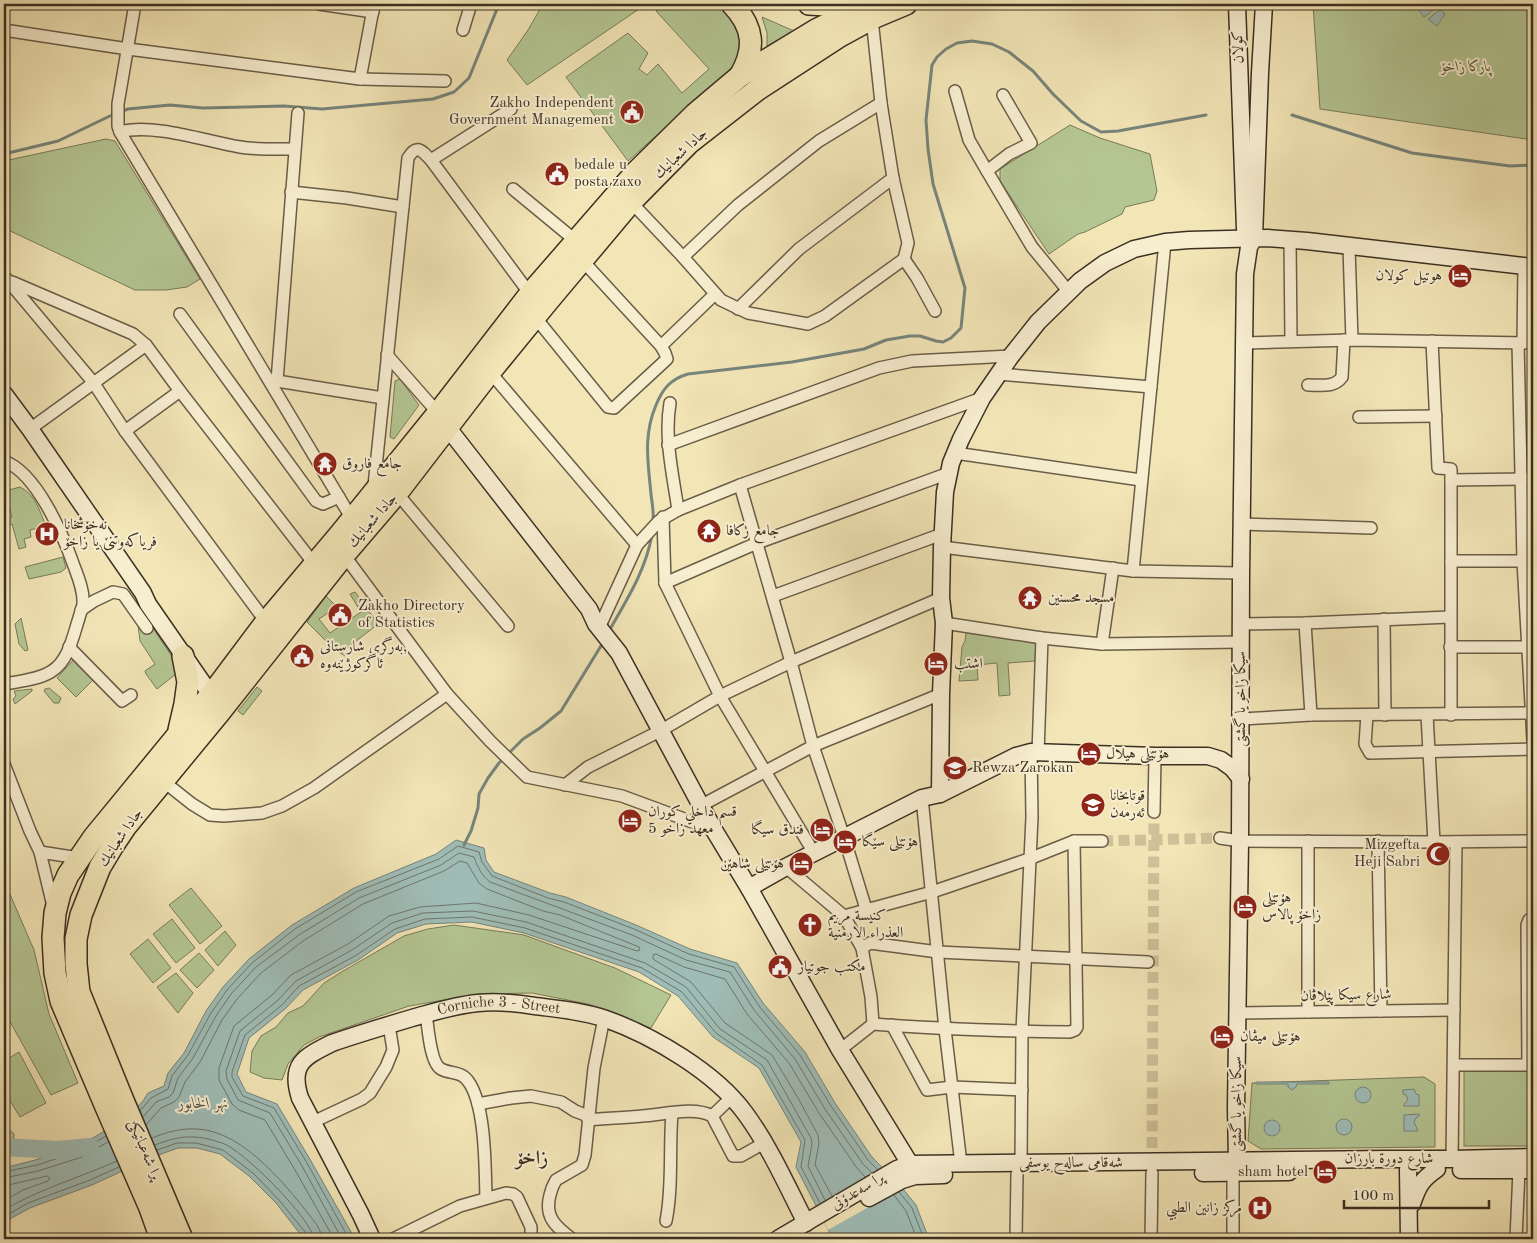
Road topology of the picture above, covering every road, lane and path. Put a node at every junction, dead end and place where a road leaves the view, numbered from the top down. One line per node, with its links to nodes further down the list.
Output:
1 (135, 4): 14 (street)
2 (319, 4): 10 (street)
3 (471, 4): 13 (street)
4 (732, 4): 15 (highway)
5 (809, 4): 6 (highway)
6 (845, 4)
7 (906, 4): 11 (highway)
8 (1237, 4): 24 (main road, كولان)
9 (1264, 4): 33 (main road)
10 (373, 8): 16 (street)
11 (870, 11): 15 (highway, جادا شعبانيك); 20 (street); 31 (highway, جادا شعبانيك)
12 (4, 30): 14 (street)
13 (463, 30)
14 (128, 49): 16 (street); 23 (street)
15 (739, 77): 37 (highway, جادا شعبانيك)
16 (360, 79): 17 (street)
17 (445, 80)
18 (955, 91): 27 (street)
19 (1003, 95): 27 (street)
20 (881, 103): 28 (street); 38 (street)
21 (512, 109): 26 (street)
22 (298, 113): 25 (street)
23 (119, 129): 25 (street); 61 (street)
24 (1241, 129): 33 (main road, سیکا زاخو یا گشتى)
25 (294, 149): 30 (street)
26 (431, 160): 32 (street); 43 (street)
27 (987, 171): 42 (street)
28 (893, 178): 39 (street); 45 (street)
29 (513, 189): 37 (street)
30 (291, 192): 32 (street); 61 (street)
31 (631, 202): 37 (highway, جادا شعبانيك); 38 (street)
32 (403, 207): 56 (street)
33 (1250, 238): 34 (main road); 35 (main road); 52 (main road, سیکا زاخو یا گشتى)
34 (1290, 240): 36 (main road); 51 (street)
35 (1165, 242): 42 (main road); 63 (street)
36 (1350, 247): 40 (main road); 49 (street)
37 (579, 250): 43 (highway, جادا شعبانيك); 48 (highway, جادا شعبانيك); 55 (street)
38 (683, 257): 44 (street)
39 (904, 259): 45 (street); 46 (street)
40 (1529, 267): 53 (street)
41 (7, 279): 54 (street); 60 (street)
42 (1069, 292): 57 (main road)
43 (530, 294): 71 (highway, جادا شعبانيك)
44 (715, 294): 45 (street); 55 (street)
45 (738, 309)
46 (935, 310)
47 (180, 314): 85 (street)
48 (535, 317): 55 (street); 58 (highway, جادا شعبانيك)
49 (1348, 340): 50 (street); 51 (street); 62 (street)
50 (1432, 341): 53 (street); 69 (street)
51 (1291, 342): 52 (street)
52 (1245, 343): 89 (main road, سیکا زاخو یا گشتى)
53 (1525, 343): 78 (street)
54 (146, 345): 60 (street); 64 (street)
55 (663, 350)
56 (388, 355): 66 (street); 71 (street)
57 (1012, 356): 59 (main road); 74 (street)
58 (490, 372): 71 (highway, جادا شعبانيك); 92 (street)
59 (999, 374): 63 (street); 67 (main road)
60 (94, 382): 72 (street); 73 (street)
61 (274, 383): 66 (street); 85 (street)
62 (1308, 385)
63 (1151, 387): 80 (street)
64 (180, 391): 73 (street); 97 (street)
65 (4, 394): 72 (main road)
66 (383, 398): 83 (street)
67 (982, 398): 75 (main road); 82 (street)
68 (670, 403): 74 (street)
69 (1436, 416): 70 (street); 81 (street)
70 (1359, 417)
71 (442, 426): 83 (highway, جادا شعبانيك); 84 (highway, جادا شعبانيك); 113 (main road)
72 (30, 429): 102 (main road)
73 (125, 431): 108 (street)
74 (668, 445): 86 (street)
75 (955, 453): 77 (main road); 80 (street)
76 (4, 460): 105 (street)
77 (949, 473): 91 (main road); 93 (street)
78 (1521, 479): 79 (street); 81 (street); 96 (street)
79 (1533, 479)
80 (1141, 480): 99 (street)
81 (1451, 480): 95 (street)
82 (740, 484): 86 (street); 93 (street)
83 (374, 491): 87 (highway, جادا شعبانيك)
84 (397, 494): 94 (highway, جادا شعبانيك); 112 (street)
85 (339, 497): 87 (street)
86 (678, 510): 88 (street)
87 (352, 519): 97 (highway, جادا شعبانيك)
88 (661, 519): 92 (street); 101 (street)
89 (1242, 524): 90 (street); 100 (main road, سیکا زاخو یا گشتى)
90 (1371, 528)
91 (942, 540): 98 (street); 103 (street); 104 (main road)
92 (639, 542): 113 (street)
93 (757, 543): 101 (street); 103 (street)
94 (344, 555): 123 (highway, جادا شعبانيك); 126 (street)
95 (1451, 561): 96 (street); 106 (street)
96 (1523, 562): 120 (street)
97 (315, 565): 108 (highway, جادا شعبانيك)
98 (1113, 568): 99 (street); 117 (street)
99 (1133, 571): 100 (street)
100 (1241, 573): 111 (main road, سیکا زاخو یا گشتى)
101 (665, 583): 129 (street)
102 (143, 592): 121 (main road); 125 (main road)
103 (773, 596): 122 (street)
104 (941, 598): 109 (main road); 122 (street)
105 (81, 610): 114 (street); 118 (street)
106 (1450, 617): 107 (street); 119 (street)
107 (1384, 619): 110 (street); 133 (street)
108 (266, 622): 123 (highway, جادا شعبانيك)
109 (944, 622): 115 (street); 127 (main road)
110 (1305, 623): 111 (street); 131 (street)
111 (1241, 624): 116 (main road, سیکا زاخو یا گشتى)
112 (508, 626)
113 (598, 627): 137 (main road)
114 (147, 628)
115 (1042, 638): 117 (street); 142 (street)
116 (1241, 642): 117 (street); 136 (main road, سیکا زاخو یا گشتى)
117 (1102, 644)
118 (69, 647): 124 (street); 128 (street)
119 (1450, 647): 120 (street); 135 (street)
120 (1530, 648): 130 (street)
121 (183, 656): 125 (main road); 138 (highway)
122 (792, 662): 129 (street); 140 (street)
123 (238, 674): 125 (highway, جادا شعبانيك)
124 (4, 684)
125 (215, 692): 138 (highway, جادا شعبانيك); 148 (highway, جادا شعبانيك)
126 (446, 694): 148 (street); 149 (street)
127 (941, 694): 140 (street); 150 (main road)
128 (131, 695)
129 (720, 696): 137 (street); 146 (street)
130 (1532, 712): 135 (street); 139 (street)
131 (1310, 715): 132 (street); 136 (street)
132 (1367, 715): 133 (street); 143 (street)
133 (1386, 715): 134 (street)
134 (1427, 715): 135 (street); 143 (street)
135 (1451, 715)
136 (1242, 719): 147 (main road, سیکا زاخو یا گشتى)
137 (660, 731): 149 (street); 152 (main road)
138 (176, 738): 167 (highway, جادا شعبانيك)
139 (1533, 740)
140 (813, 746): 146 (street); 155 (street)
141 (1533, 750): 143 (street)
142 (1034, 752): 144 (main road); 150 (main road); 168 (street)
143 (1429, 752): 163 (street)
144 (1155, 756): 147 (main road); 153 (street)
145 (4, 764): 165 (street)
146 (766, 771): 152 (street); 166 (street)
147 (1241, 779): 158 (main road, سیکا زاخو یا گشتى)
148 (164, 781): 198 (highway, جادا شعبانيك)
149 (565, 785): 154 (street)
150 (940, 794): 151 (main road)
151 (922, 798): 155 (main road); 171 (street)
152 (702, 805): 154 (main road)
153 (1154, 812)
154 (714, 830): 170 (main road)
155 (844, 837): 166 (main road); 172 (street)
156 (1220, 838): 158 (street)
157 (1102, 841): 162 (street)
158 (1240, 841): 159 (street); 184 (main road, سیکا زاخو یا گشتى)
159 (1308, 841): 160 (street); 183 (street)
160 (1378, 841): 163 (street); 182 (street)
161 (1533, 841): 164 (street)
162 (1074, 842): 168 (street); 179 (street)
163 (1434, 842): 164 (street)
164 (1456, 842): 181 (street)
165 (40, 852): 167 (street); 173 (street)
166 (814, 852): 169 (main road)
167 (79, 858): 173 (highway, جادا شعبانيك)
168 (1029, 859): 171 (street); 178 (street)
169 (786, 867): 170 (main road); 174 (street)
170 (749, 888): 192 (main road)
171 (932, 892): 172 (street); 177 (street)
172 (866, 909): 174 (street)
173 (55, 913): 198 (highway, جادا شعبانيك)
174 (844, 916): 176 (street)
175 (1533, 918): 193 (street)
176 (862, 948): 177 (street); 187 (street)
177 (938, 952): 178 (street); 190 (street)
178 (1025, 957): 179 (street); 191 (street)
179 (1076, 960): 180 (street); 191 (street)
180 (1148, 962)
181 (1454, 1010): 182 (street, شارع سيكا پێلاڤان); 194 (street)
182 (1381, 1011): 183 (street, شارع سيكا پێلاڤان)
183 (1308, 1012): 184 (street, شارع سيكا پێلاڤان)
184 (1238, 1013): 209 (main road, سیکا زاخو یا گشتى)
185 (426, 1014): 186 (main road, Corniche 3 - Street); 188 (main road, Corniche 3 - Street); 199 (street)
186 (604, 1018): 197 (main road, Corniche 3 - Street); 202 (street)
187 (872, 1024): 189 (street); 192 (street)
188 (389, 1025): 203 (street); 203 (main road, Corniche 3 - Street)
189 (892, 1025): 190 (street); 195 (street)
190 (945, 1029): 191 (street); 195 (street)
191 (1022, 1031): 196 (street)
192 (840, 1050): 214 (main road)
193 (1531, 1064): 194 (street)
194 (1454, 1065): 206 (street)
195 (952, 1087): 196 (street); 208 (street)
196 (1022, 1090): 210 (street)
197 (732, 1097): 201 (street); 204 (main road, Corniche 3 - Street)
198 (114, 1103): 216 (highway, پرا شەعبانیکێ)
199 (478, 1104): 202 (street); 215 (street)
200 (672, 1113): 201 (street); 202 (street); 219 (street)
201 (712, 1116): 204 (street)
202 (588, 1118): 218 (street)
203 (313, 1122): 224 (main road, Corniche 3 - Street)
204 (764, 1144): 220 (main road, Corniche 3 - Street)
205 (1533, 1157): 206 (main road, شارع دورة بارزان)
206 (1452, 1159): 209 (main road, شارع دورة بارزان)
207 (1152, 1161): 209 (main road, شەقامی سالەح یوسفی); 210 (main road, شەقامی سالەح یوسفی); 231 (street)
208 (961, 1164): 210 (main road, شەقامی سالەح یوسفی); 214 (main road, شەقامی سالەح یوسفی)
209 (1240, 1167): 211 (main road, شارع دورة بارزان); 232 (street)
210 (1019, 1169): 214 (main road, شەقامی سالەح یوسفی); 230 (street)
211 (1408, 1169): 212 (main road, شارع دورة بارزان); 217 (main road)
212 (1437, 1169): 213 (main road, شارع دورة بارزان); 217 (main road)
213 (1526, 1170): 234 (street)
214 (903, 1171): 220 (main road, پرا سەعدۆنی)
215 (486, 1198): 221 (street); 225 (street)
216 (158, 1205): 222 (highway); 223 (highway)
217 (1408, 1216): 233 (main road)
218 (550, 1218): 221 (street); 227 (street)
219 (666, 1220)
220 (816, 1220): 228 (main road); 229 (main road)
221 (531, 1227): 226 (street)
222 (161, 1239)
223 (182, 1239)
224 (372, 1239)
225 (394, 1239)
226 (531, 1239)
227 (572, 1239)
228 (778, 1239)
229 (797, 1239)
230 (1016, 1239)
231 (1152, 1239)
232 (1233, 1239)
233 (1409, 1239)
234 (1516, 1239)

